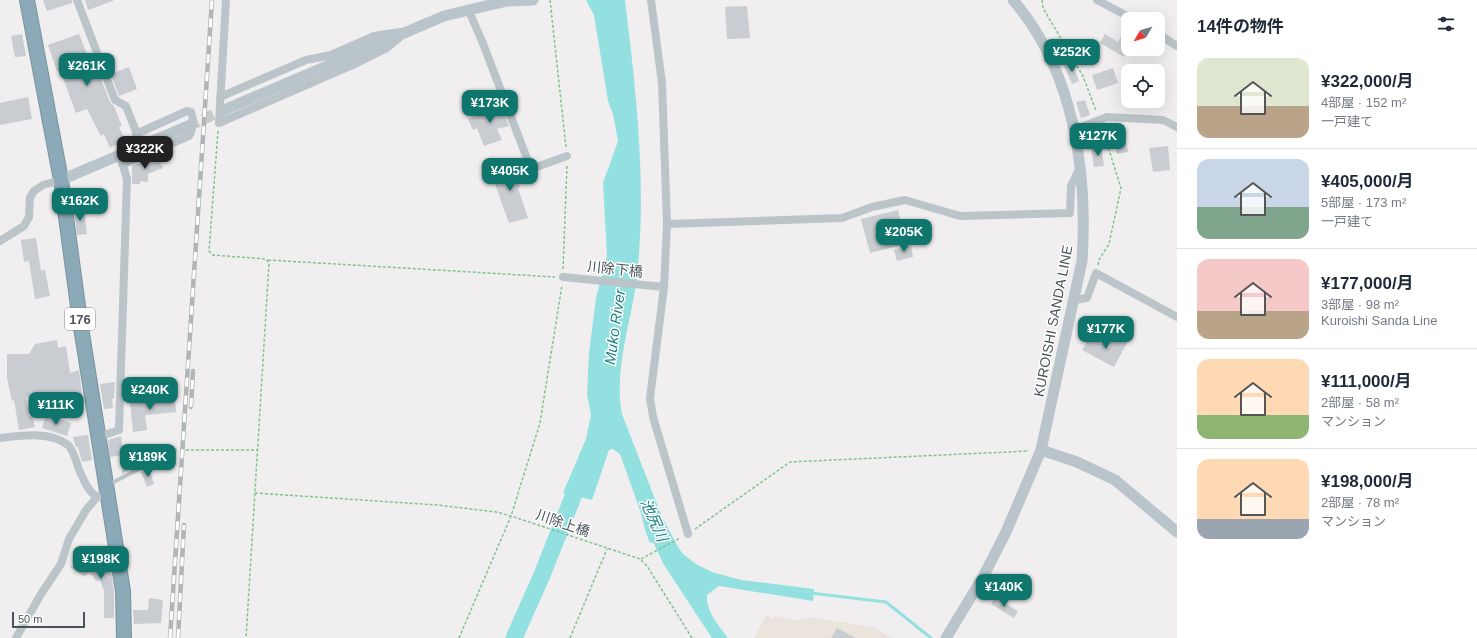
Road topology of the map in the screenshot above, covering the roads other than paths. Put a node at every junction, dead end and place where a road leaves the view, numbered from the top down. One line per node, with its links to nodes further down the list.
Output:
1 (27, 0): 23 (highway, 176)
2 (77, 0): 18 (street)
3 (226, 0): 13 (street)
4 (533, 0): 8 (main road)
5 (651, 0): 24 (street)
6 (1013, 0): 17 (main road, KUROISHI SANDA LINE)
7 (1097, 0): 9 (street)
8 (468, 9): 10 (main road); 20 (street)
9 (1121, 13)
10 (408, 31): 13 (street); 13 (street); 14 (main road)
11 (1165, 38): 12 (street)
12 (1177, 46)
13 (220, 97)
14 (224, 110)
15 (188, 126): 19 (main road)
16 (1177, 127): 17 (street)
17 (1074, 130): 22 (main road, KUROISHI SANDA LINE)
18 (136, 134): 19 (street); 21 (street)
19 (142, 147): 21 (main road)
20 (567, 156)
21 (121, 160): 23 (main road); 30 (street)
22 (1081, 165): 24 (street); 28 (main road, KUROISHI SANDA LINE)
23 (61, 180): 25 (street); 30 (highway, 176)
24 (667, 224): 27 (street)
25 (0, 241)
26 (563, 277): 27 (street, 川除下橋)
27 (664, 288): 36 (street)
28 (1074, 300): 29 (street); 33 (main road, KUROISHI SANDA LINE)
29 (1177, 317)
30 (98, 437): 34 (highway, 176)
31 (0, 438): 34 (street)
32 (175, 450): 34 (lane)
33 (1041, 450): 35 (main road); 39 (main road, KUROISHI SANDA LINE)
34 (103, 492): 37 (street); 38 (highway, 176)
35 (1177, 532)
36 (688, 534)
37 (16, 638)
38 (124, 638)
39 (946, 638)

